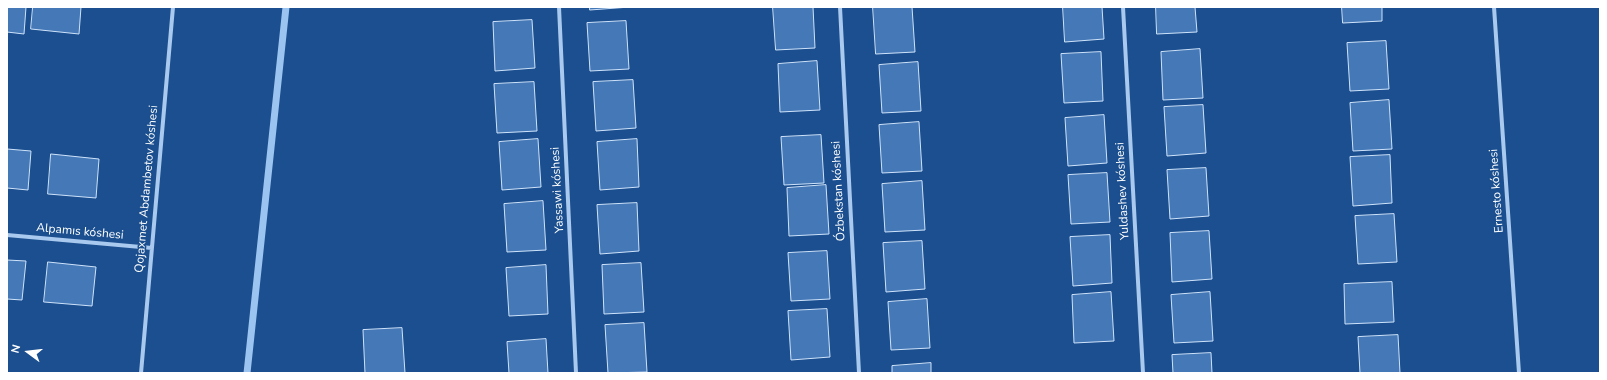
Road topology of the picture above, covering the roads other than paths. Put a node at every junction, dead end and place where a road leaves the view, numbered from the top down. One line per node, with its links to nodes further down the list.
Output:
1 (173, 7): 7 (street, Qojaxmet Abdambetov kóshesi)
2 (559, 7): 9 (street, Yassawi kóshesi)
3 (840, 7): 10 (street, Ózbekstan kóshesi)
4 (1123, 7): 11 (street, Yuldashev kóshesi)
5 (1494, 7): 12 (street, Ernesto kóshesi)
6 (7, 235): 7 (street, Alpamıs kóshesi)
7 (152, 248): 8 (street, Qojaxmet Abdambetov kóshesi)
8 (141, 373)
9 (576, 373)
10 (859, 373)
11 (1143, 373)
12 (1519, 373)

